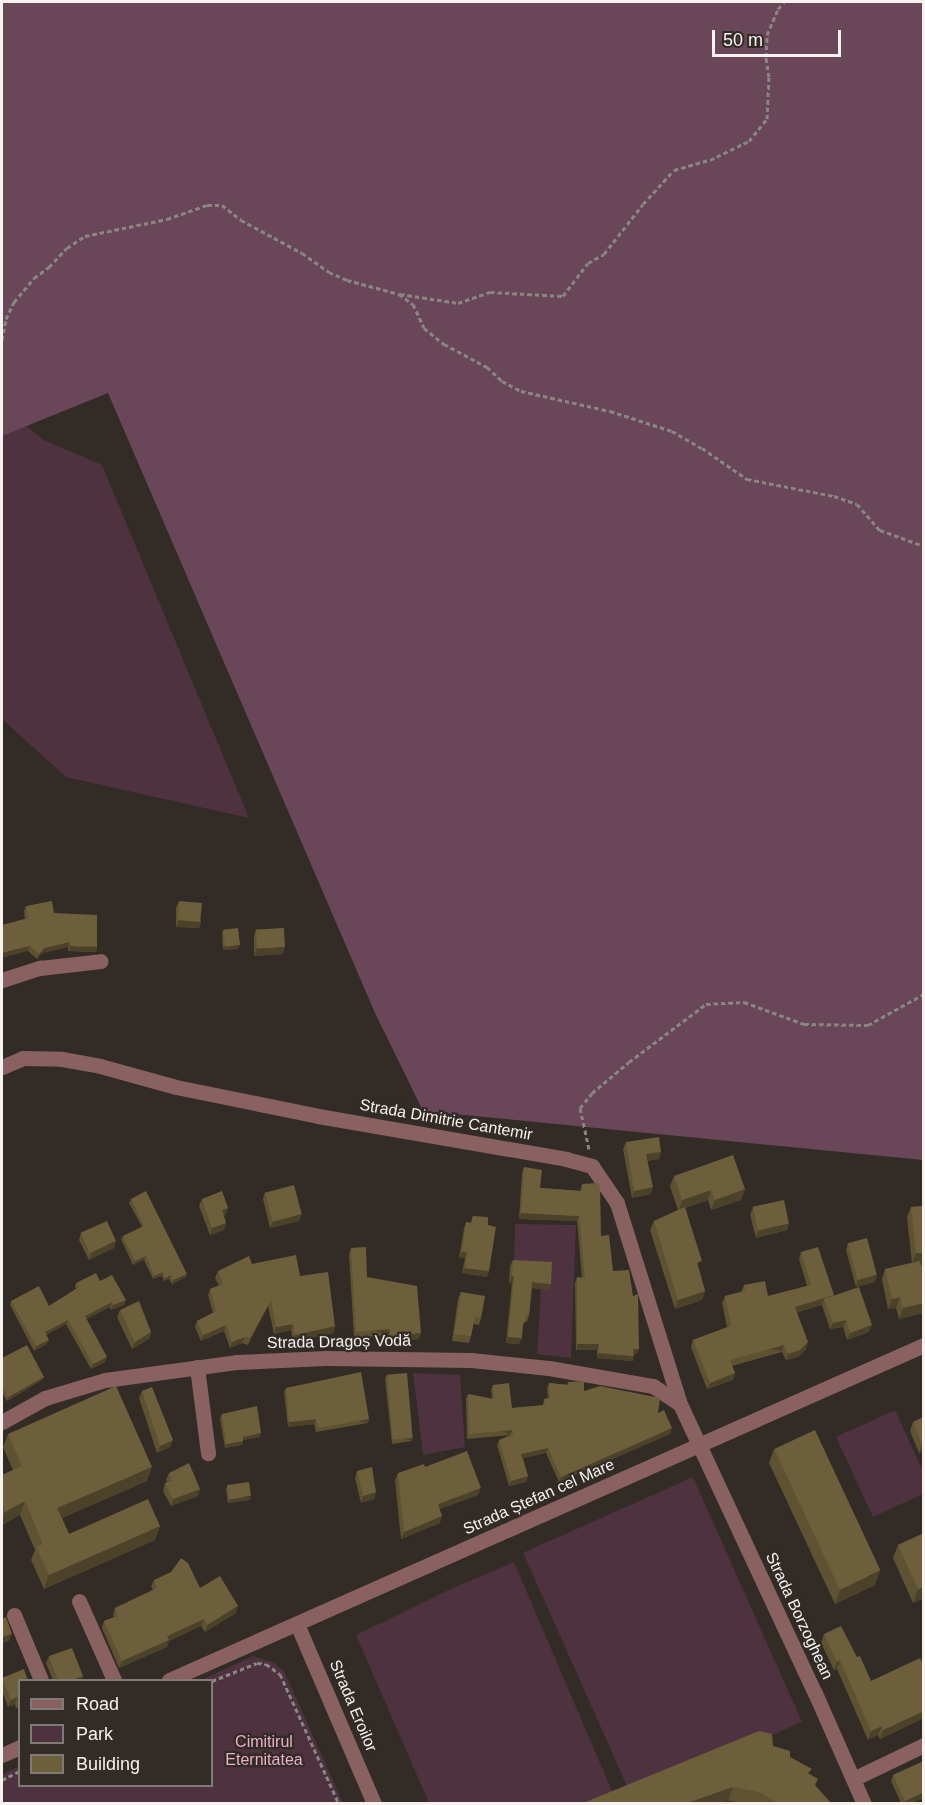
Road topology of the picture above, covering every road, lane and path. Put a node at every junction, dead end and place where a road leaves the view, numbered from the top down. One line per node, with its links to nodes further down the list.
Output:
1 (784, 2): 2 (path)
2 (399, 294): 3 (path); 4 (path)
3 (2, 340)
4 (924, 546)
5 (101, 961): 6 (street)
6 (2, 980)
7 (924, 994): 9 (path)
8 (2, 1067): 9 (street, Strada Dimitrie Cantemir)
9 (592, 1166): 12 (street)
10 (924, 1345): 14 (street, Strada Ștefan cel Mare)
11 (197, 1367): 12 (street, Strada Dragoș Vodă); 13 (street, Strada Dragoș Vodă); 15 (street)
12 (680, 1404): 14 (street)
13 (2, 1422)
14 (699, 1444): 18 (street, Strada Ștefan cel Mare); 27 (street, Strada Borzoghean)
15 (208, 1453)
16 (79, 1601): 20 (street)
17 (14, 1615): 19 (street)
18 (297, 1624): 21 (street, Strada Ștefan cel Mare); 30 (street, Strada Eroilor)
19 (41, 1679)
20 (114, 1679)
21 (171, 1679)
22 (213, 1681): 29 (path)
23 (924, 1744): 27 (street)
24 (18, 1748): 25 (street)
25 (2, 1755)
26 (18, 1772): 28 (path)
27 (853, 1779): 31 (street, Strada Borzoghean)
28 (2, 1780)
29 (339, 1803)
30 (374, 1803)
31 (864, 1803)

